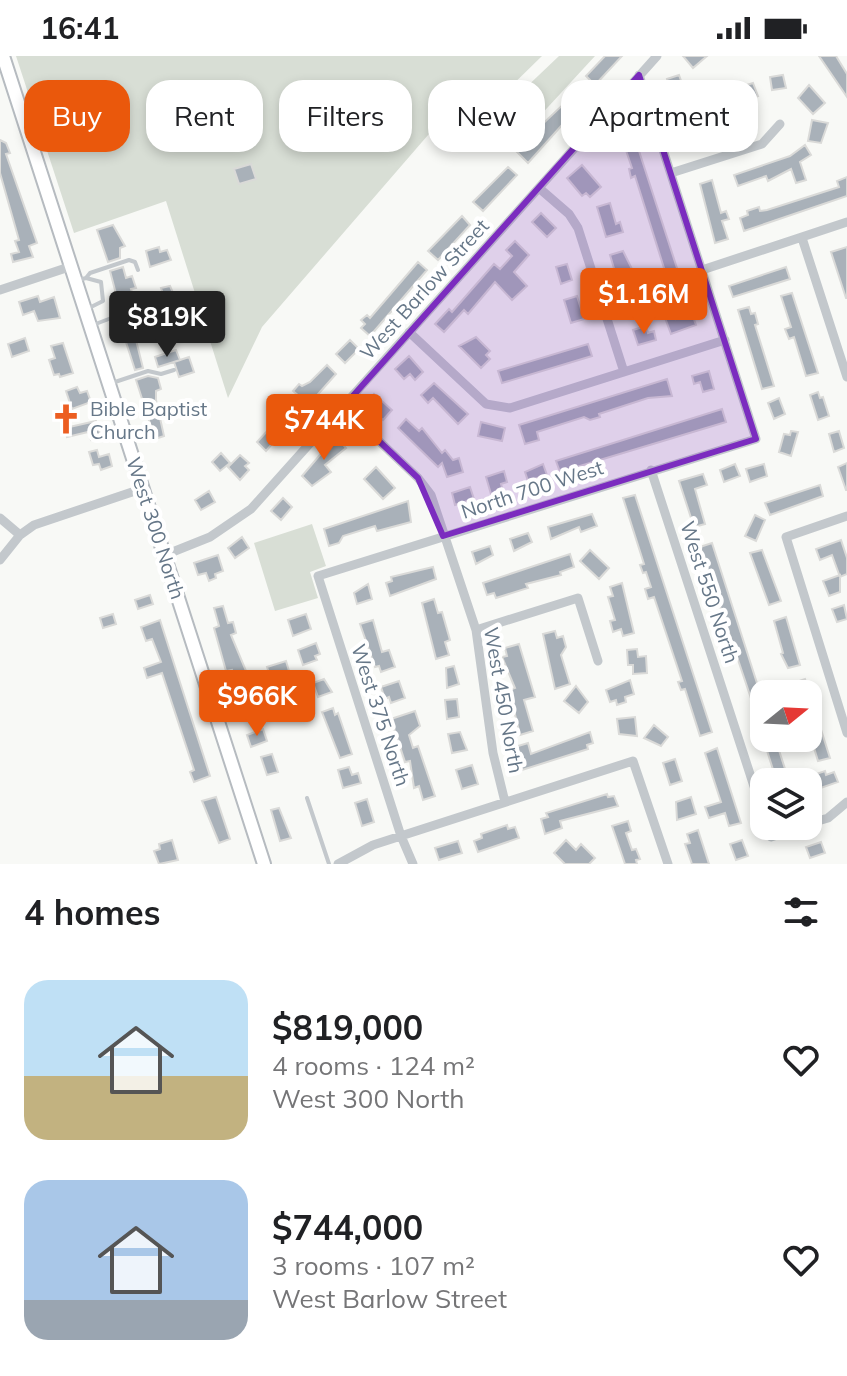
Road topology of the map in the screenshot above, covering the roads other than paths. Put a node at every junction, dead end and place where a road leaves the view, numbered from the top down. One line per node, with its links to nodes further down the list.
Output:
1 (3, 56): 9 (main road, West 300 North)
2 (657, 56): 3 (street, West Barlow Street)
3 (639, 75): 5 (street); 6 (street, West Barlow Street)
4 (780, 124): 5 (street)
5 (671, 173): 11 (street)
6 (539, 188): 17 (street, West Barlow Street); 20 (street)
7 (847, 222): 8 (street)
8 (802, 238): 11 (street); 21 (street)
9 (72, 266): 12 (main road, West 300 North); 13 (street)
10 (138, 270): 12 (lane)
11 (702, 270): 18 (street)
12 (81, 279): 15 (main road, West 300 North); 15 (lane)
13 (0, 290)
14 (161, 299): 16 (lane)
15 (86, 309): 16 (main road, West 300 North)
16 (91, 325): 22 (main road, West 300 North)
17 (409, 332): 20 (street); 23 (street, West Barlow Street)
18 (725, 340): 20 (street); 24 (street, North 700 West)
19 (174, 370): 22 (lane)
20 (624, 372)
21 (847, 377)
22 (110, 383): 25 (main road, West 300 North)
23 (343, 407): 29 (street, West 450 North); 30 (street, West Barlow Street)
24 (651, 470): 29 (street, North 700 West); 36 (street, West 550 North)
25 (144, 488): 28 (street); 30 (main road, West 300 North)
26 (847, 516): 35 (street)
27 (0, 518): 28 (street)
28 (20, 535): 31 (street)
29 (443, 536): 32 (street, North 700 West); 33 (street, West 450 North)
30 (165, 555): 42 (main road, West 300 North)
31 (0, 560)
32 (318, 576): 41 (street, West 375 North)
33 (476, 630): 34 (street); 38 (street, West 450 North)
34 (598, 661)
35 (847, 733)
36 (750, 774)
37 (307, 798): 43 (lane)
38 (505, 802): 41 (street); 46 (street)
39 (847, 802): 40 (street)
40 (822, 820)
41 (401, 836): 44 (street); 45 (street, West 375 North)
42 (264, 864)
43 (329, 864)
44 (338, 864)
45 (413, 864)
46 (668, 864)

